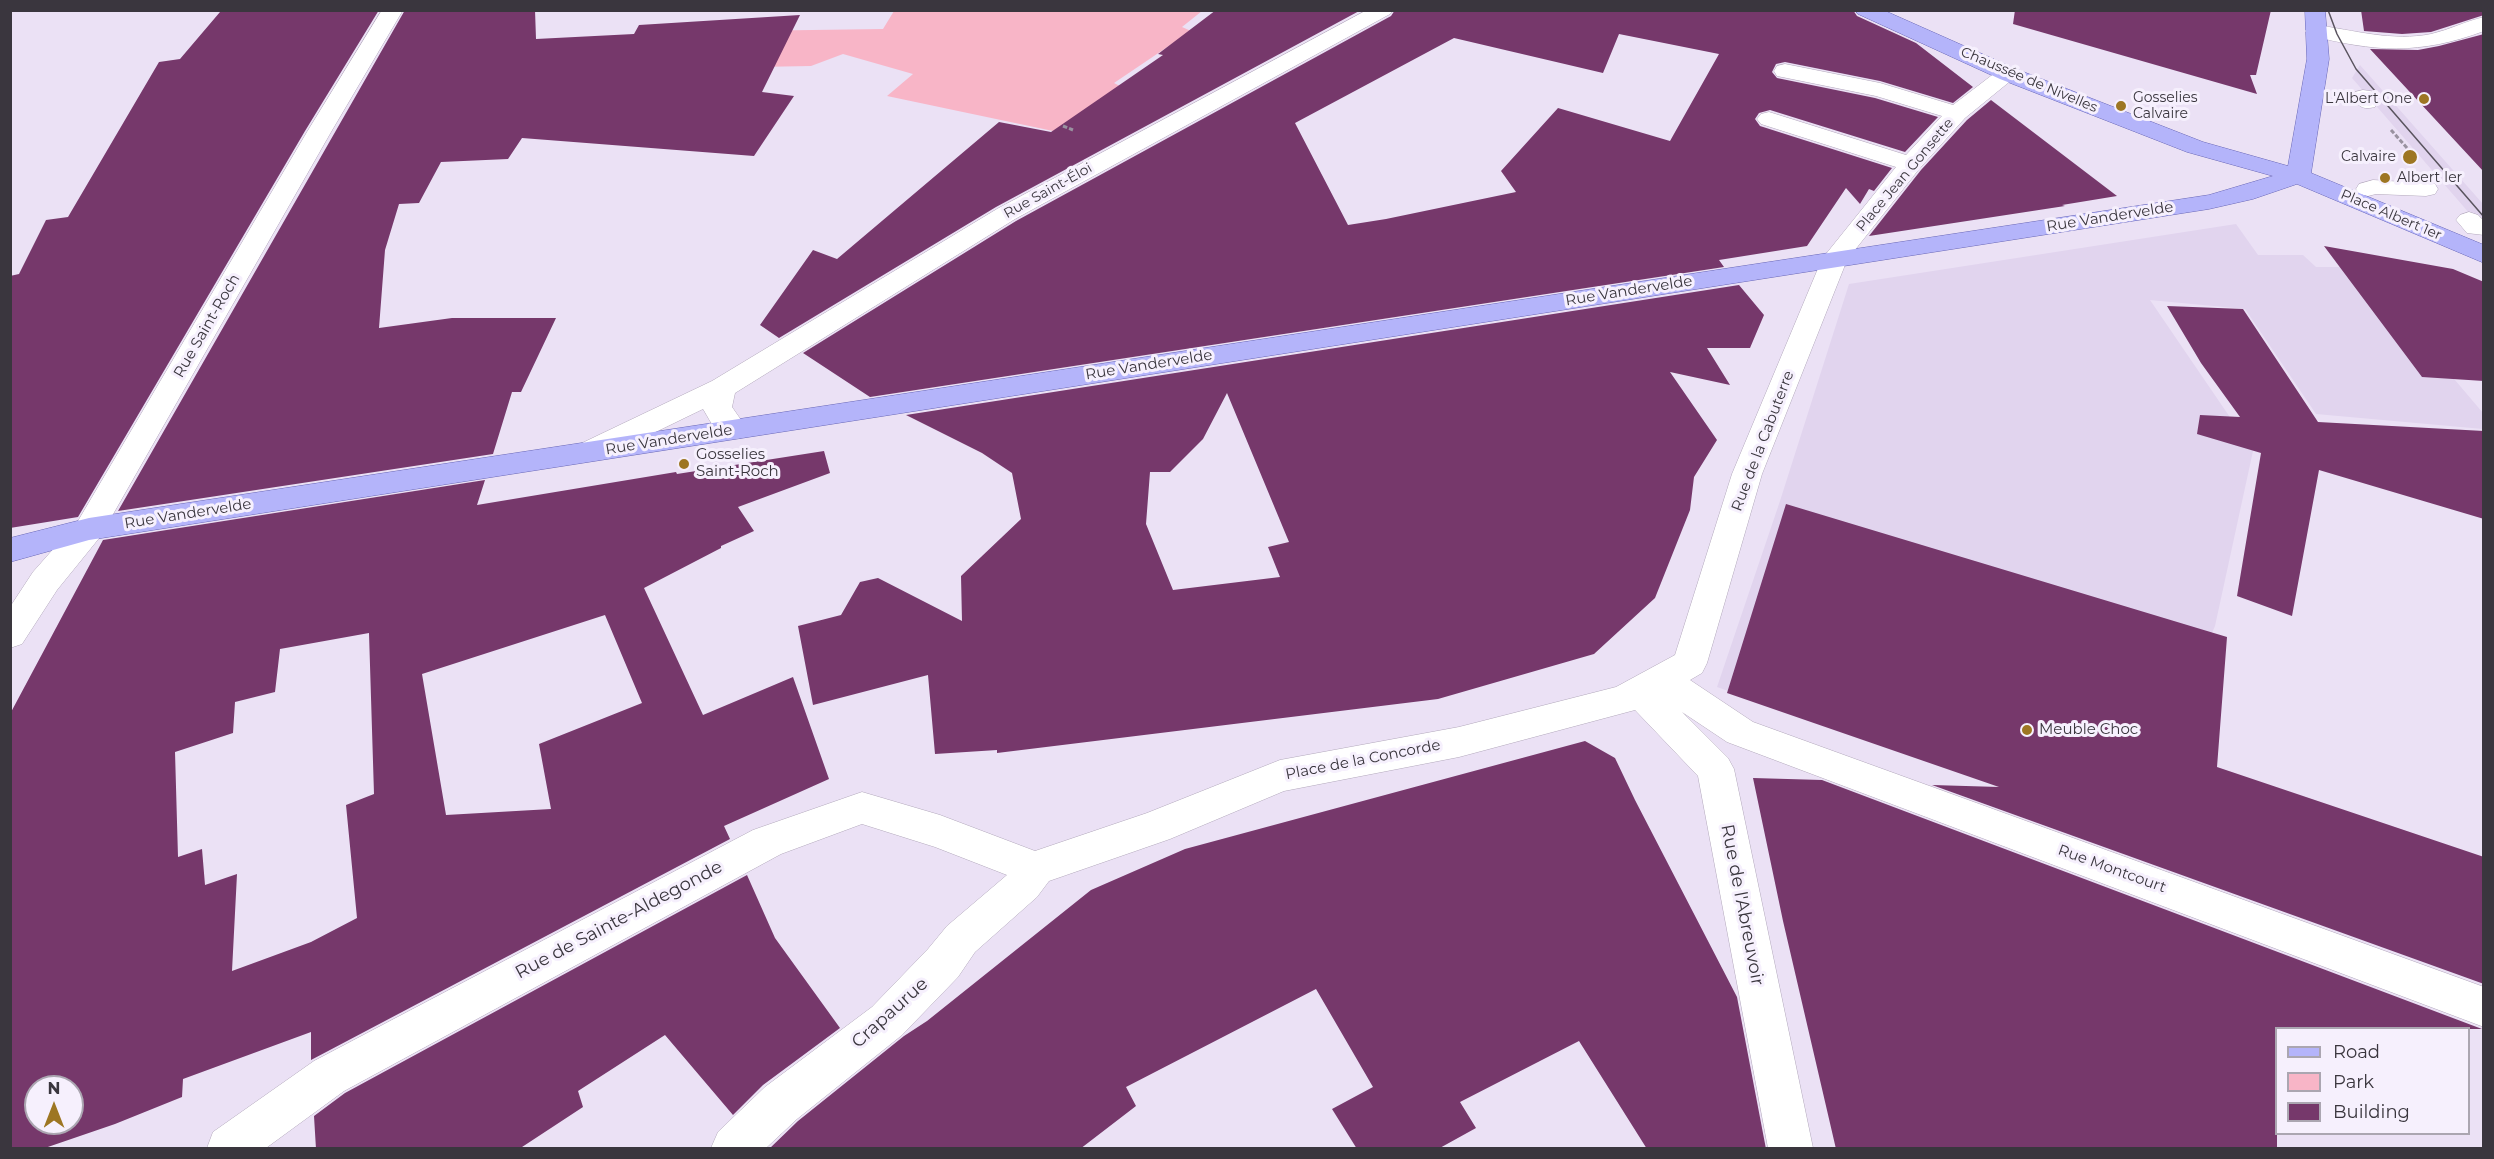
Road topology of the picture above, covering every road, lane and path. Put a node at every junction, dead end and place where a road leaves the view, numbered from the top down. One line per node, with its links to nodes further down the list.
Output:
1 (393, 10): 19 (street, Rue Saint-Roch)
2 (1383, 10): 16 (street, Rue Saint-Éloi)
3 (1865, 10): 7 (main road, Chaussée de Nivelles)
4 (2316, 21): 5 (street); 11 (main road)
5 (2484, 23)
6 (1785, 71): 8 (street)
7 (2008, 74): 8 (street, Place Jean Gonsette); 11 (main road, Chaussée de Nivelles)
8 (1957, 113): 10 (street, Place Jean Gonsette)
9 (1769, 119): 10 (street)
10 (1911, 164): 15 (street, Place Jean Gonsette)
11 (2298, 176): 14 (main road, Place Albert 1er); 15 (main road, Rue Vandervelde)
12 (2368, 189): 13 (street)
13 (2426, 189)
14 (2484, 255)
15 (1835, 259): 17 (main road, Rue Vandervelde); 22 (street, Rue de la Cabuterre)
16 (722, 388): 17 (street); 18 (street, Rue Saint-Éloi)
17 (733, 430): 18 (main road, Rue Vandervelde)
18 (591, 451): 19 (main road, Rue Vandervelde)
19 (89, 529): 20 (main road, Rue Vandervelde); 21 (street, Rue Saint-Roch)
20 (10, 550)
21 (10, 635)
22 (1650, 685): 23 (street, Rue Montcourt); 24 (street); 25 (street, Place de la Concorde)
23 (1740, 732): 24 (street); 26 (street, Rue Montcourt)
24 (1715, 769): 29 (street, Rue de l'Abreuvoir)
25 (1035, 868): 27 (street, Rue de Sainte-Aldegonde); 28 (street, Crapaurue)
26 (2484, 1007)
27 (229, 1149)
28 (734, 1149)
29 (1790, 1149)

